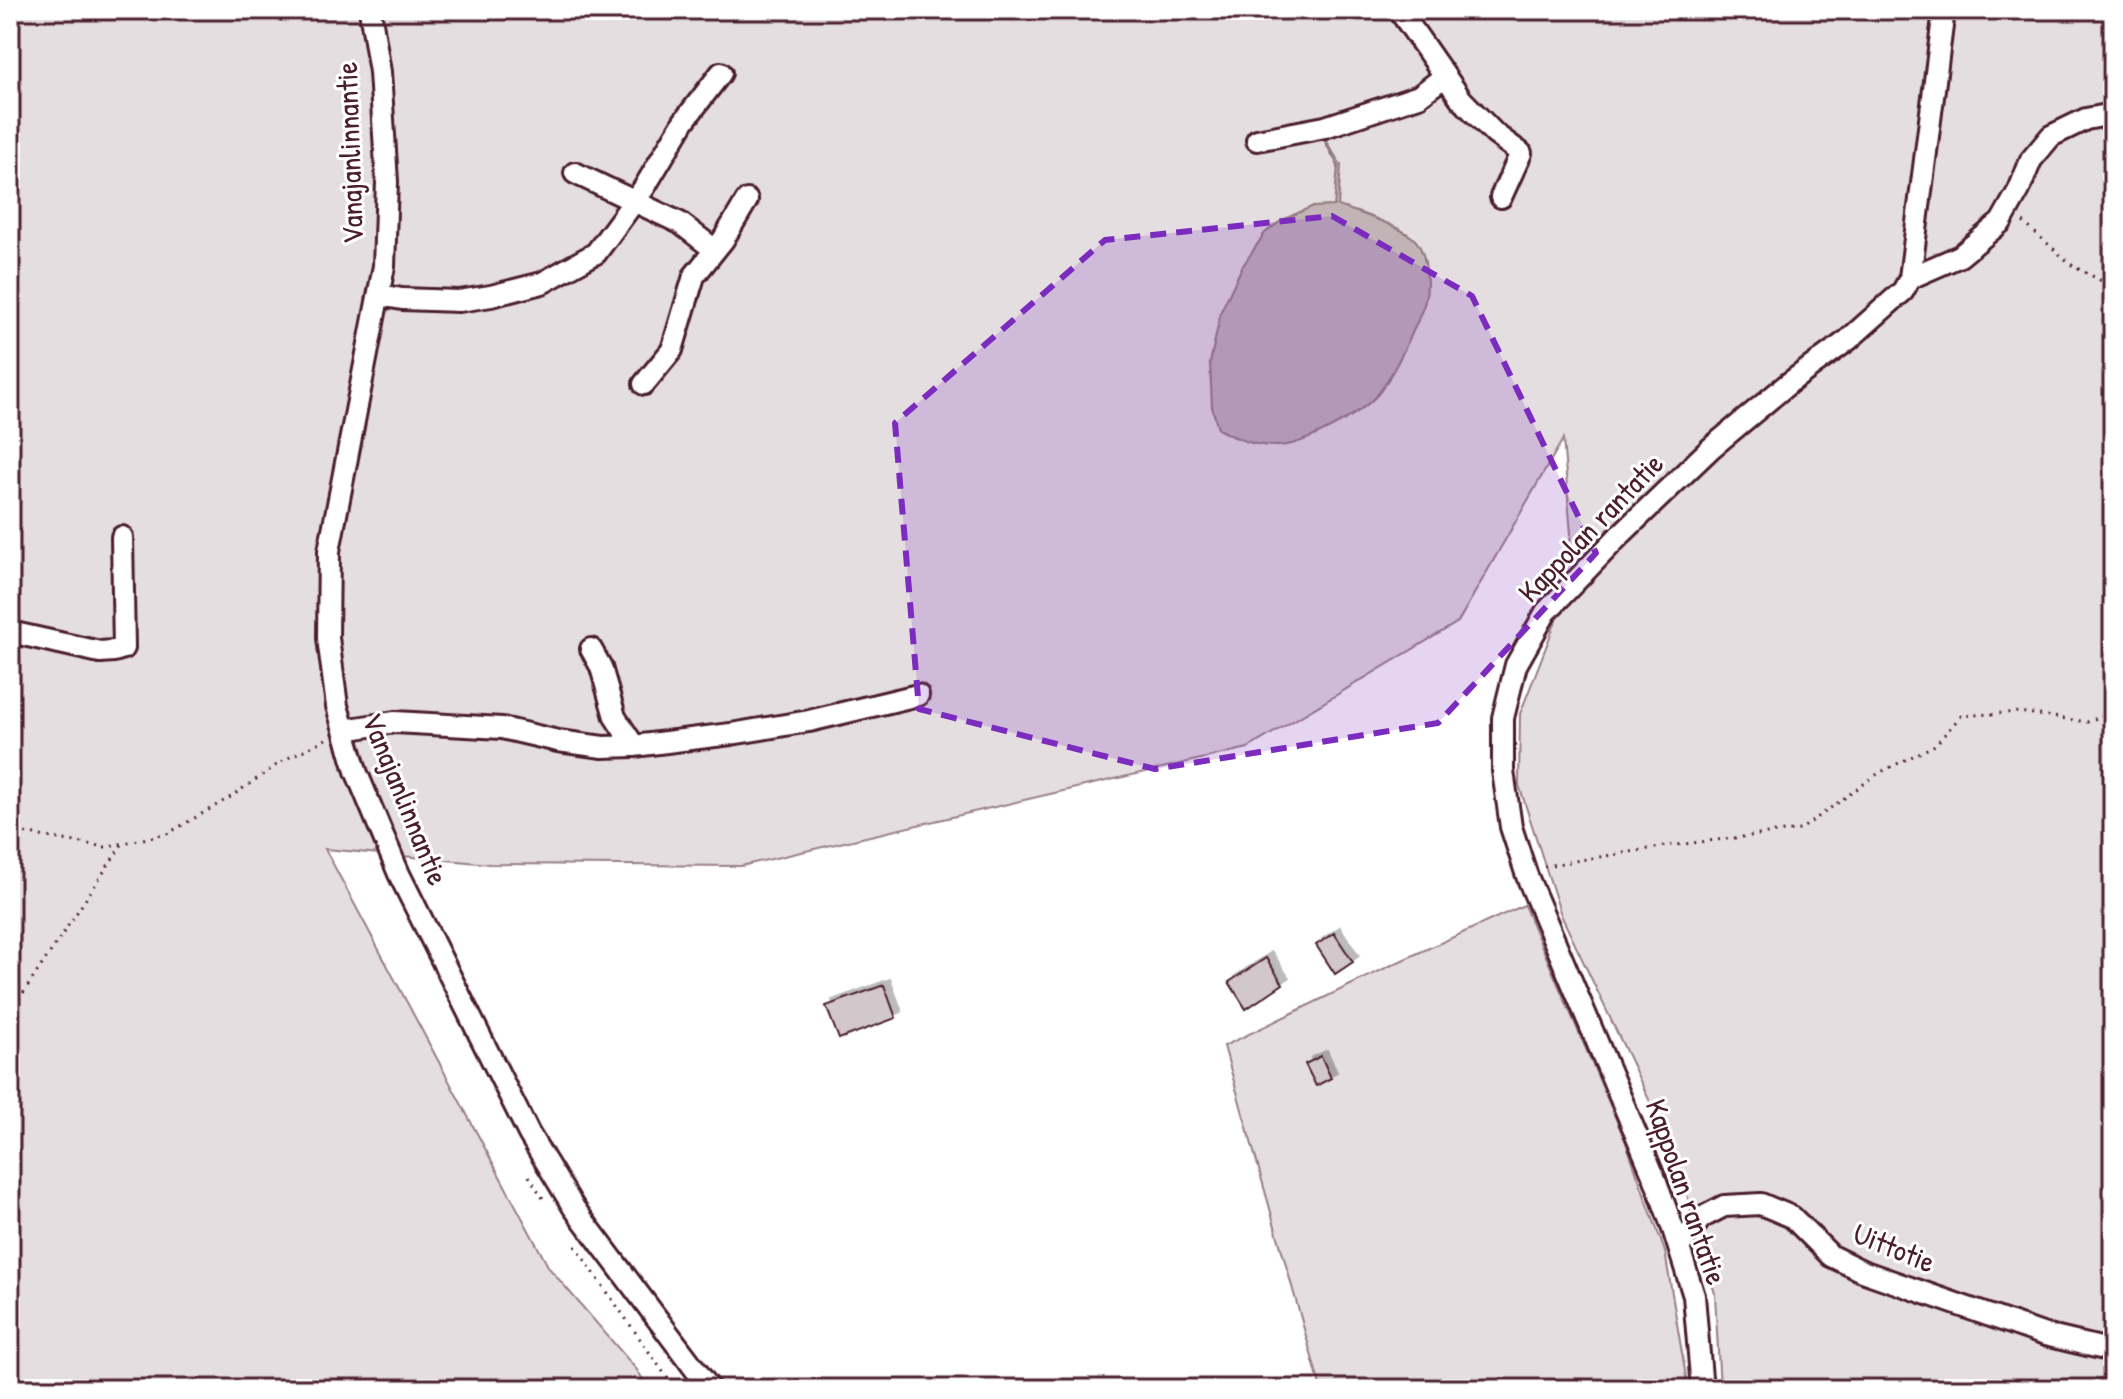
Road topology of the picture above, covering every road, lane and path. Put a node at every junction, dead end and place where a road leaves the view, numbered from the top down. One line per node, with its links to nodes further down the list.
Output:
1 (370, 10): 16 (street, Vanajanlinnantie)
2 (1399, 10): 5 (street)
3 (1944, 10): 14 (street)
4 (721, 73): 11 (street)
5 (1445, 76): 7 (street); 9 (street)
6 (2113, 114): 12 (street)
7 (1257, 140)
8 (575, 173): 11 (street)
9 (1501, 197)
10 (747, 200): 13 (street)
11 (634, 201): 13 (street); 16 (street)
12 (2008, 209): 14 (street); 15 (path)
13 (715, 250): 17 (street)
14 (1910, 278): 27 (street, Kappolan rantatie)
15 (2113, 287)
16 (379, 295): 23 (street, Vanajanlinnantie)
17 (644, 384)
18 (122, 537): 19 (street)
19 (10, 632)
20 (591, 649): 24 (street)
21 (918, 695): 24 (street)
22 (2113, 711): 27 (path)
23 (340, 732): 24 (street); 26 (path); 31 (street, Vanajanlinnantie)
24 (634, 746)
25 (10, 828): 26 (path)
26 (124, 843): 28 (path)
27 (1525, 869): 29 (street, Kappolan rantatie)
28 (10, 1013)
29 (1679, 1247): 30 (street, Uittotie); 32 (street, Kappolan rantatie)
30 (2113, 1351)
31 (710, 1389)
32 (1702, 1389)

